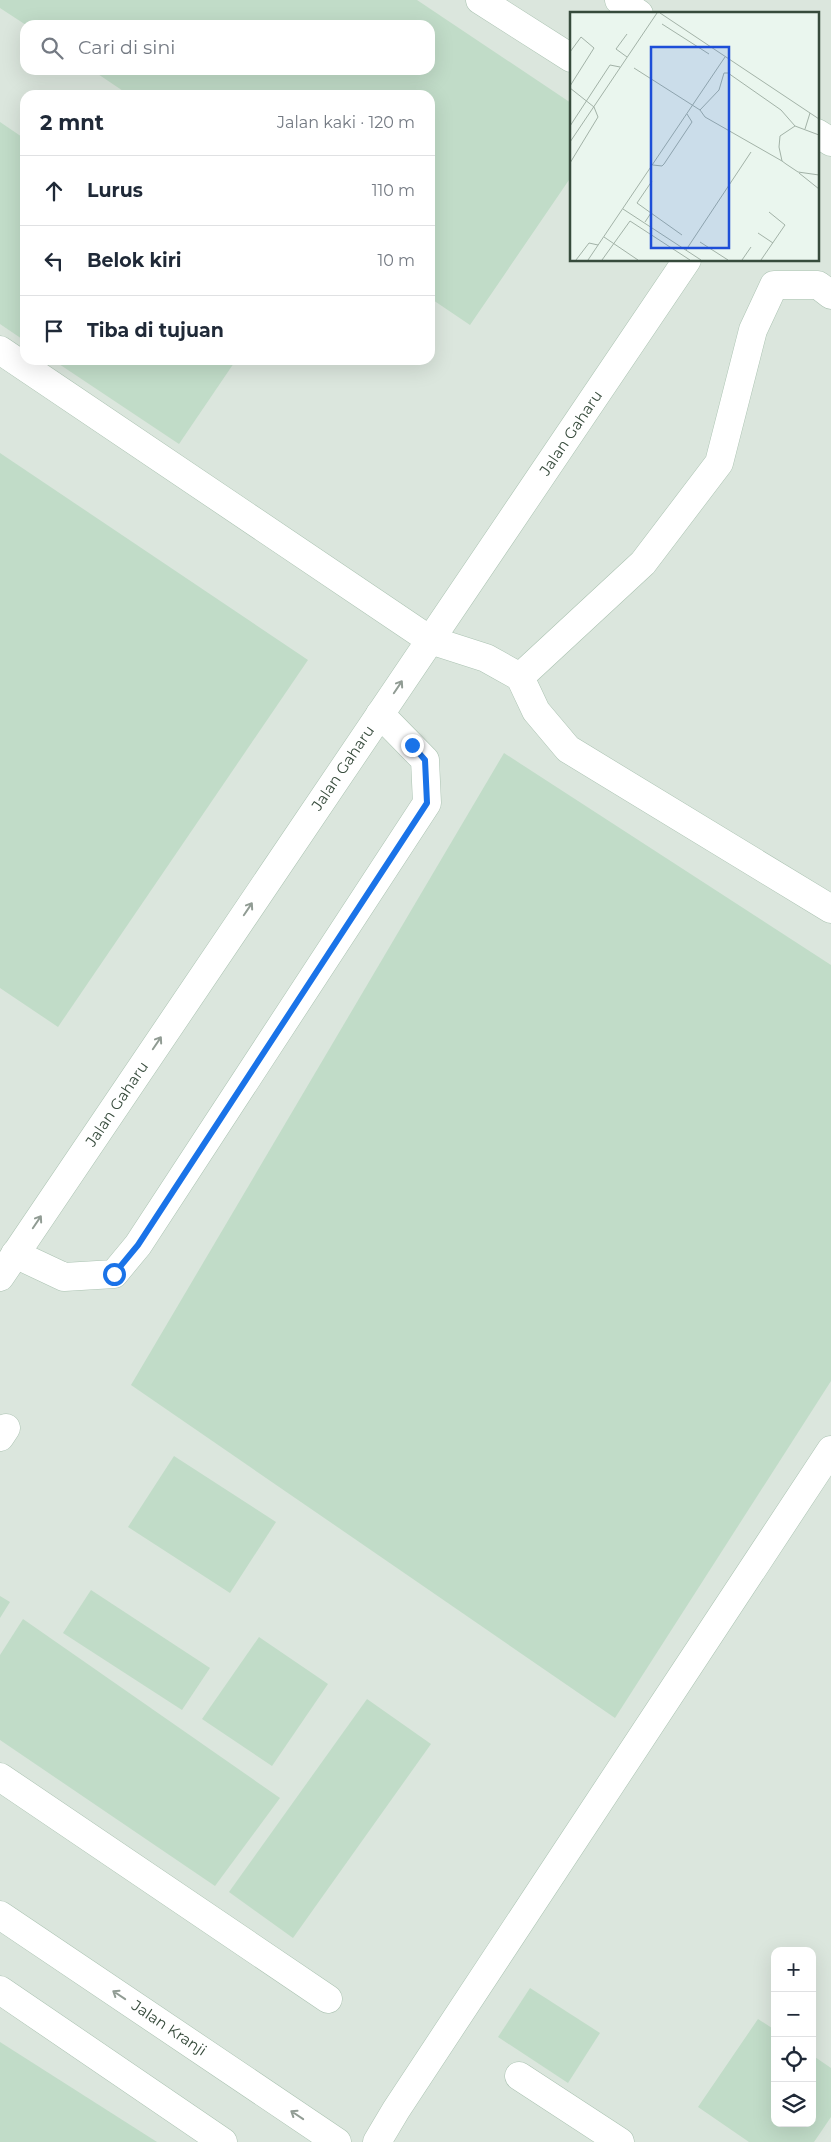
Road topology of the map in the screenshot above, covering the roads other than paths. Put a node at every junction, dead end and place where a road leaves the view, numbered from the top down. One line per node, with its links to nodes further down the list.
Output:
1 (480, 0): 4 (street)
2 (619, 0): 3 (street)
3 (637, 12)
4 (570, 57)
5 (818, 133): 6 (street)
6 (831, 142)
7 (686, 261): 12 (street, Jalan Gaharu)
8 (831, 295): 13 (street)
9 (0, 350): 10 (street)
10 (20, 363)
11 (22, 365): 12 (street)
12 (430, 640): 13 (street); 14 (street, Jalan Gaharu, one-way to 12)
13 (520, 677): 15 (street)
14 (380, 714): 16 (street, Jalan Gaharu, one-way to 14); 16 (street)
15 (831, 909)
16 (16, 1254): 17 (street, Jalan Gaharu)
17 (0, 1276)
18 (831, 1450): 26 (street)
19 (0, 1777): 22 (street)
20 (0, 1915): 25 (street, Jalan Kranji, one-way to 20)
21 (0, 1990): 24 (street)
22 (328, 1999)
23 (519, 2076): 27 (street)
24 (223, 2142)
25 (337, 2142)
26 (377, 2142)
27 (620, 2142)

